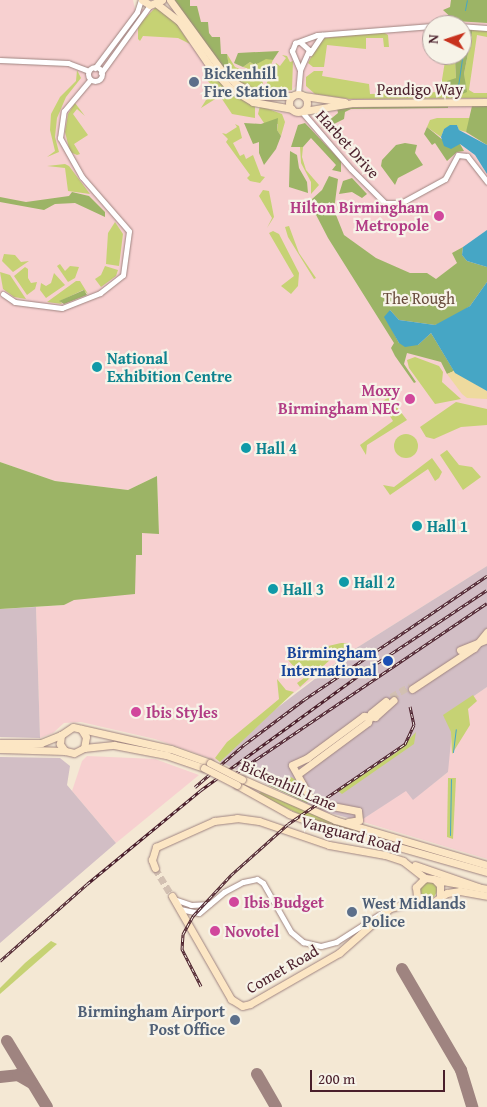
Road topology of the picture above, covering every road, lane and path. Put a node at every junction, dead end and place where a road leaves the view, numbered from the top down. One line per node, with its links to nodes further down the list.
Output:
1 (142, 0): 3 (street); 11 (street)
2 (170, 0): 16 (street, Pendigo Way)
3 (156, 3): 14 (street); 19 (street)
4 (422, 27): 7 (street)
5 (472, 27): 6 (street)
6 (487, 28)
7 (322, 36): 8 (street); 9 (street)
8 (300, 42): 9 (street); 12 (street)
9 (309, 54): 12 (street)
10 (0, 60): 13 (street)
11 (95, 68): 13 (street); 14 (street)
12 (300, 70): 16 (street)
13 (89, 71): 15 (street)
14 (101, 73): 15 (street)
15 (90, 80): 22 (street)
16 (298, 95): 18 (street, Pendigo Way); 19 (street); 20 (street)
17 (487, 102): 18 (street, Pendigo Way)
18 (353, 103): 20 (street, Pendigo Way)
19 (291, 109): 20 (street)
20 (303, 111): 21 (street, Harbet Drive)
21 (487, 182)
22 (3, 294)
23 (487, 632): 25 (street)
24 (487, 639): 25 (street)
25 (480, 642): 26 (street)
26 (411, 687)
27 (393, 698): 28 (street)
28 (370, 717): 35 (street); 37 (street)
29 (81, 729): 30 (street); 33 (street); 36 (street, Bickenhill Lane)
30 (61, 735): 31 (street); 34 (street)
31 (0, 743)
32 (0, 749): 34 (street)
33 (82, 750): 34 (street); 36 (street, Bickenhill Lane)
34 (66, 751)
35 (301, 760): 37 (street); 37 (street)
36 (207, 766): 38 (street, Bickenhill Lane, bridge)
37 (301, 772): 39 (street)
38 (240, 782): 39 (street, Bickenhill Lane); 43 (street, Bickenhill Lane)
39 (335, 820): 41 (street, Bickenhill Lane)
40 (403, 861): 42 (street, Vanguard Road); 44 (street, Vanguard Road); 46 (street)
41 (487, 865)
42 (155, 868)
43 (487, 872)
44 (425, 878): 45 (street); 51 (street)
45 (437, 880): 46 (street); 49 (street)
46 (478, 888): 47 (street)
47 (487, 889)
48 (487, 896): 49 (street)
49 (440, 897): 51 (street)
50 (173, 898): 52 (street); 54 (street, Comet Road)
51 (420, 901): 53 (street)
52 (210, 904): 53 (street); 54 (street)
53 (390, 908): 54 (street, Comet Road)
54 (180, 909)

